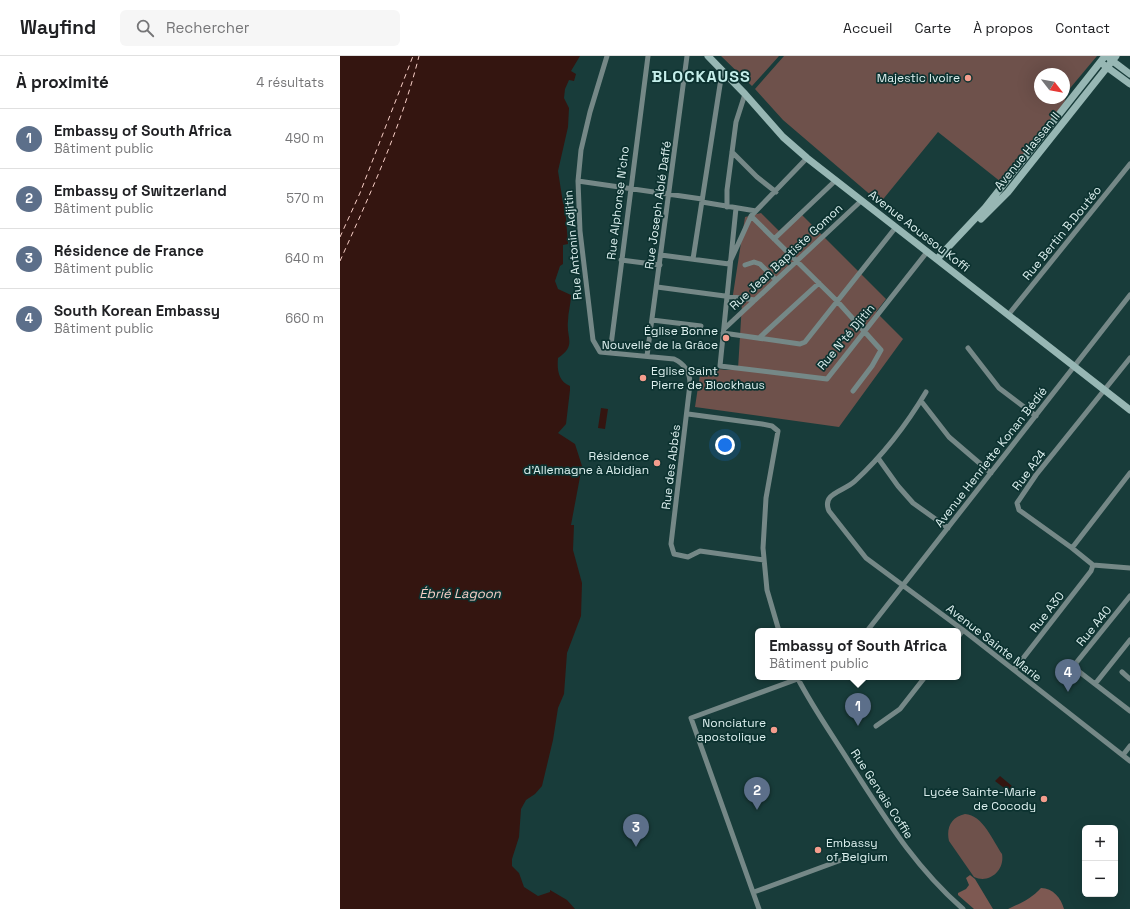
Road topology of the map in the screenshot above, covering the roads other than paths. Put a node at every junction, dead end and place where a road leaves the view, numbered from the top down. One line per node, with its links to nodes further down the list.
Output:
1 (607, 56): 19 (street, Rue Antonin Adjitin)
2 (648, 56): 20 (street, Rue Alphonse N'cho)
3 (687, 56): 22 (street, Rue Joseph Ablé Daffé)
4 (708, 56): 9 (street, Avenue Aoussou Koffi)
5 (1120, 56): 10 (street)
6 (1110, 57): 7 (street, Avenue Hassan II); 8 (street, Avenue Hassan II); 10 (street)
7 (1100, 62): 8 (street); 30 (street, Avenue Hassan II)
8 (1107, 67): 10 (street); 12 (street, Avenue Hassan II)
9 (722, 72): 14 (street, Avenue Aoussou Koffi); 24 (street)
10 (1120, 72): 11 (street); 12 (street); 13 (street)
11 (1130, 74)
12 (1099, 77): 30 (street, Avenue Hassan II)
13 (1130, 84)
14 (745, 94): 15 (street); 16 (street, Avenue Aoussou Koffi)
15 (732, 152): 21 (street); 25 (street)
16 (807, 158): 18 (street, Avenue Aoussou Koffi); 21 (street)
17 (1130, 164): 48 (street, Rue Bertin B.Doutéo)
18 (836, 180): 23 (street, Avenue Aoussou Koffi); 31 (street)
19 (578, 181): 20 (street); 55 (street, Rue Antonin Adjitin)
20 (630, 187): 22 (street); 36 (street, Rue Alphonse N'cho)
21 (776, 192): 27 (street)
22 (670, 194): 24 (street); 33 (street, Rue Joseph Ablé Daffé)
23 (862, 200): 29 (street, Avenue Aoussou Koffi); 37 (street, Rue Jean Baptiste Gomon)
24 (702, 201): 25 (street); 34 (street)
25 (727, 207): 26 (street)
26 (736, 208): 27 (street); 38 (street, Rue N'té Djitin)
27 (756, 211): 28 (street)
28 (751, 216): 31 (street); 38 (street)
29 (896, 227): 32 (street, Avenue Aoussou Koffi); 47 (street)
30 (962, 234): 35 (street, Avenue Hassan II)
31 (774, 239): 37 (street)
32 (927, 252): 35 (street, Avenue Aoussou Koffi); 52 (street, Rue N'té Djitin)
33 (661, 255): 34 (street); 39 (street, Rue Joseph Ablé Daffé)
34 (693, 259): 38 (street)
35 (937, 259): 48 (street, Avenue Aoussou Koffi)
36 (621, 260): 39 (street); 55 (street, Rue Alphonse N'cho)
37 (797, 260): 41 (street, Rue Jean Baptiste Gomon); 42 (street)
38 (729, 264): 45 (street, Rue N'té Djitin)
39 (660, 265): 43 (street, Rue Joseph Ablé Daffé)
40 (745, 265): 41 (street)
41 (776, 280): 46 (street, Rue Jean Baptiste Gomon)
42 (819, 282): 47 (street); 53 (street)
43 (657, 287): 45 (street); 49 (street, Rue Joseph Ablé Daffé)
44 (1130, 295): 58 (street, Avenue Henriette Konan Bédié)
45 (727, 297): 46 (street); 51 (street, Rue N'té Djitin)
46 (755, 300): 51 (street, Rue Jean Baptiste Gomon)
47 (837, 301): 52 (street); 53 (street)
48 (1009, 314): 58 (street, Avenue Aoussou Koffi)
49 (652, 320): 50 (street); 56 (street, Rue Joseph Ablé Daffé)
50 (701, 326)
51 (724, 331): 52 (street, Rue N'té Djitin); 53 (street)
52 (864, 332): 60 (street)
53 (759, 338)
54 (968, 348): 65 (street)
55 (610, 353): 56 (street, Rue des Abbés)
56 (647, 356): 64 (street, Rue des Abbés)
57 (1130, 358): 59 (street)
58 (1075, 366): 59 (street, Avenue Aoussou Koffi); 65 (street, Avenue Henriette Konan Bédié)
59 (1105, 390): 63 (street, Avenue Aoussou Koffi); 70 (street, Rue A24)
60 (853, 391)
61 (926, 392): 62 (street)
62 (921, 400): 66 (street); 67 (street)
63 (1130, 410)
64 (688, 414): 71 (street); 71 (street, Rue des Abbés)
65 (1036, 416): 67 (street, Avenue Henriette Konan Bédié)
66 (878, 458): 69 (street); 74 (street, Avenue Sainte Marie)
67 (991, 473): 69 (street, Avenue Henriette Konan Bédié)
68 (1130, 473): 70 (street)
69 (948, 528): 74 (street, Avenue Henriette Konan Bédié)
70 (1072, 548): 72 (street, Rue A24)
71 (764, 560): 76 (street)
72 (1093, 565): 73 (street); 82 (street, Rue A30)
73 (1130, 568)
74 (903, 585): 77 (street, Avenue Henriette Konan Bédié); 78 (street, Avenue Sainte Marie)
75 (1130, 596): 88 (street, Rue A40)
76 (778, 628)
77 (869, 628)
78 (960, 628)
79 (963, 630): 80 (street); 82 (street, Avenue Sainte Marie)
80 (961, 632)
81 (1130, 640): 88 (street)
82 (1014, 670): 92 (street, Avenue Sainte Marie)
83 (1122, 672): 84 (street)
84 (1130, 679)
85 (794, 680): 95 (street)
86 (800, 680): 97 (street, Rue Gervais Coffie)
87 (924, 680): 90 (street)
88 (1095, 684): 89 (street, Rue A40)
89 (1130, 711)
90 (876, 726)
91 (1130, 746): 92 (street)
92 (1123, 755): 93 (street, Avenue Sainte Marie)
93 (1130, 761)
94 (844, 859): 95 (street)
95 (754, 892): 96 (street)
96 (759, 909)
97 (963, 909)

